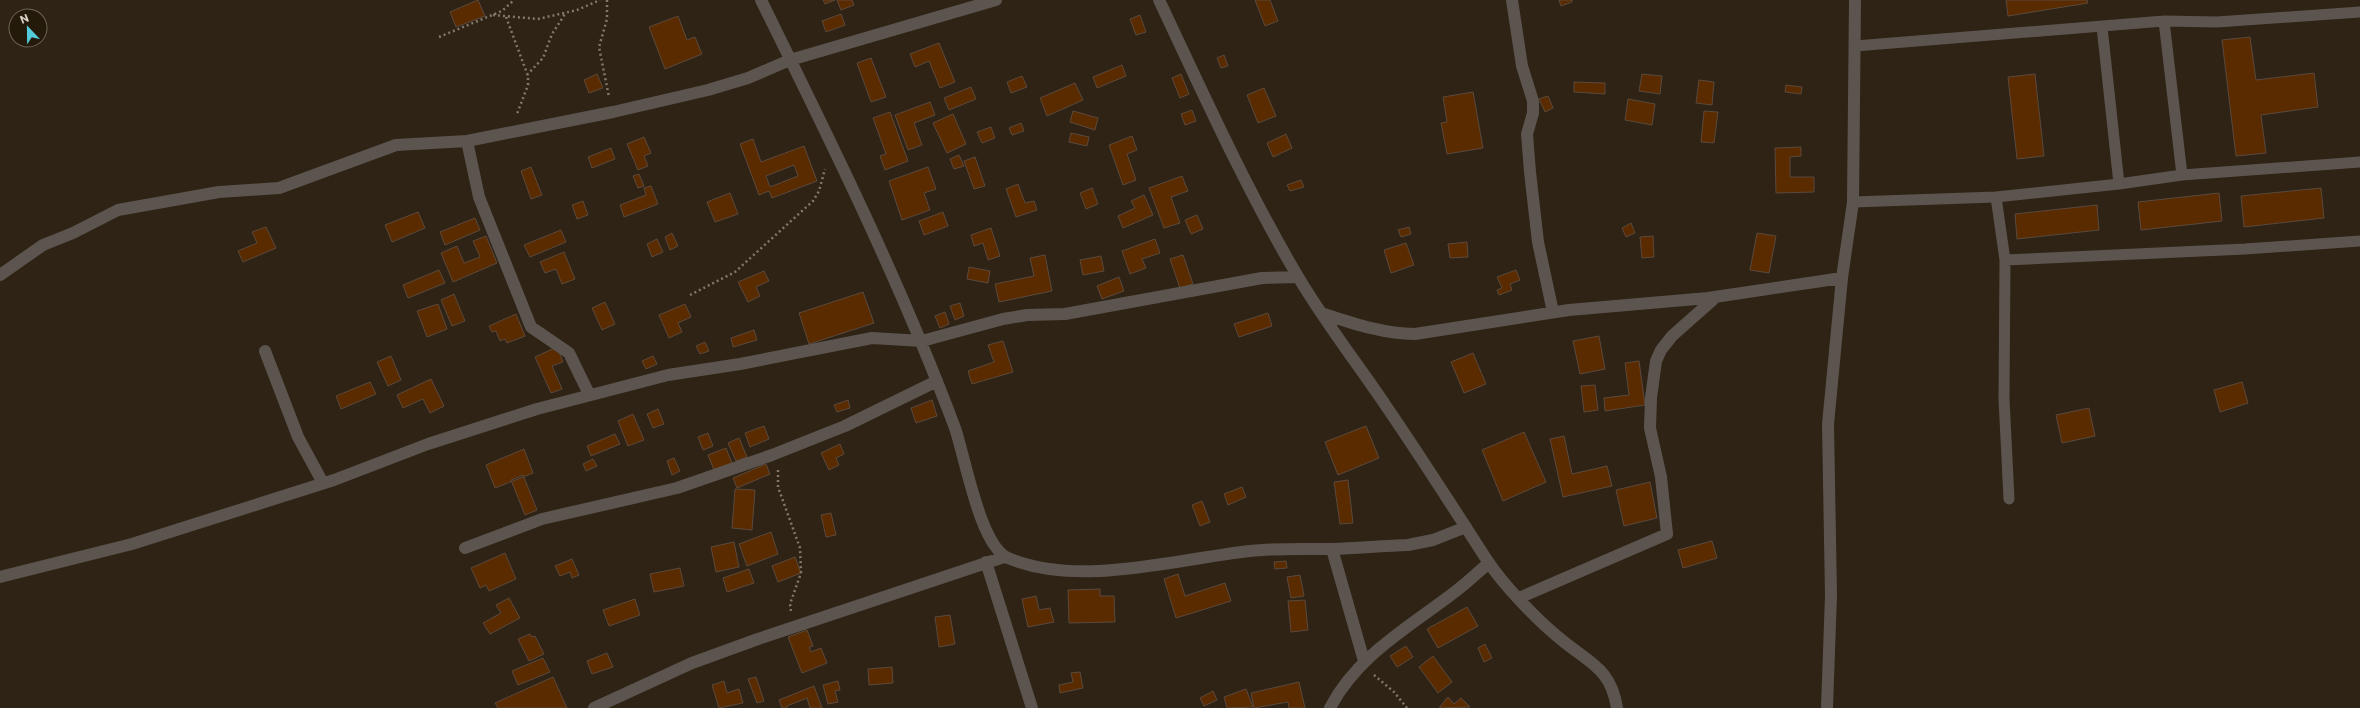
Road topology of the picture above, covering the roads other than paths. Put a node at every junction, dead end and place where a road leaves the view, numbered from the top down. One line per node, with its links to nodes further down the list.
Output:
1 (761, 0): 10 (street)
2 (996, 0): 10 (street)
3 (1159, 0): 20 (street)
4 (1512, 0): 23 (street)
5 (1855, 0): 9 (street)
6 (2360, 12): 7 (lane)
7 (2164, 21): 8 (lane); 13 (lane)
8 (2102, 27): 9 (lane); 14 (lane)
9 (1854, 46): 16 (street)
10 (790, 60): 11 (street); 25 (street)
11 (467, 141): 19 (street); 28 (street)
12 (2360, 162): 13 (lane)
13 (2182, 175): 14 (lane)
14 (2119, 184): 15 (lane)
15 (1996, 196): 16 (lane); 18 (lane)
16 (1853, 202): 21 (street)
17 (2360, 241): 18 (lane)
18 (2005, 260): 30 (lane)
19 (0, 275)
20 (1298, 277): 24 (street); 25 (street)
21 (1842, 278): 22 (street); 44 (street)
22 (1716, 297): 23 (street); 38 (street)
23 (1553, 312): 24 (street)
24 (1322, 313): 31 (street)
25 (922, 341): 27 (street); 28 (street)
26 (265, 351): 29 (street)
27 (937, 381): 32 (street); 34 (street)
28 (589, 394): 29 (street)
29 (323, 483): 37 (street)
30 (2009, 499)
31 (1466, 527): 33 (street); 36 (street)
32 (465, 548)
33 (1332, 549): 34 (street); 39 (street)
34 (1004, 557): 35 (street)
35 (986, 562): 40 (street); 41 (street)
36 (1489, 563): 38 (street); 39 (street)
37 (0, 577)
38 (1519, 598): 43 (street)
39 (1364, 662): 42 (street)
40 (594, 708)
41 (1032, 708)
42 (1330, 708)
43 (1617, 708)
44 (1827, 708)

